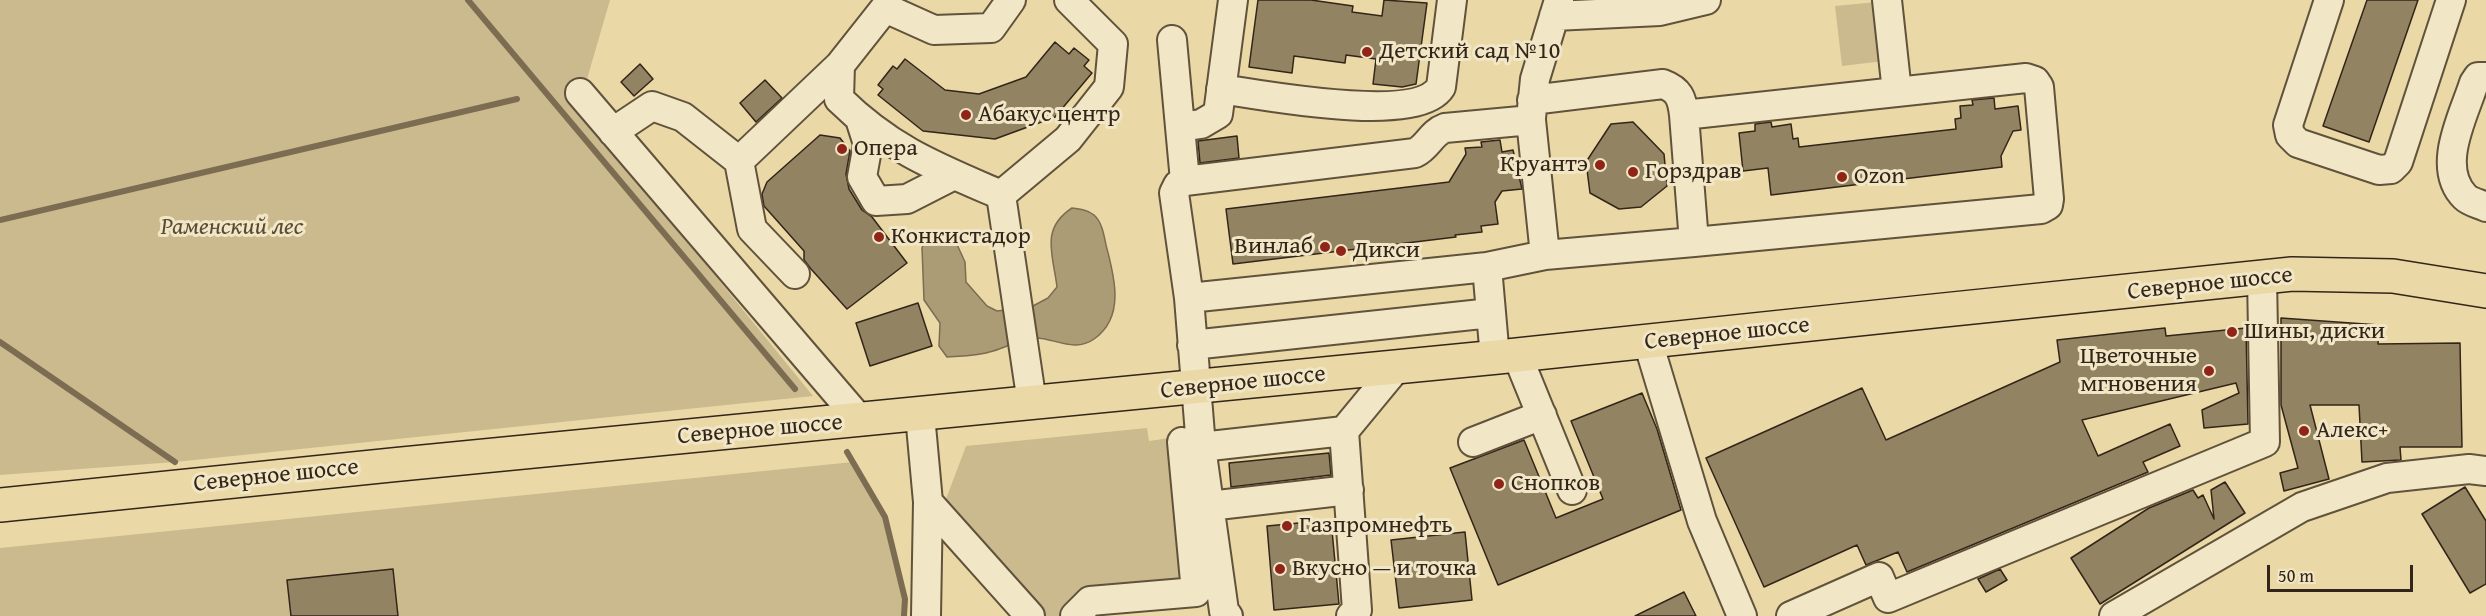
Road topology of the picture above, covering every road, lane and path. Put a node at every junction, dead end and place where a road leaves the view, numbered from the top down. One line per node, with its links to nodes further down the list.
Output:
1 (1011, 0): 11 (lane)
2 (1069, 0): 24 (lane)
3 (1233, 0): 13 (lane)
4 (1452, 0): 13 (lane)
5 (1706, 0): 9 (lane)
6 (1887, 0): 14 (lane)
7 (2329, 0): 8 (lane)
8 (2451, 0)
9 (1556, 8): 16 (lane)
10 (1172, 40): 19 (lane)
11 (840, 65): 18 (lane); 21 (lane)
12 (2486, 77): 25 (lane)
13 (1221, 89): 19 (lane)
14 (1897, 92): 17 (lane); 26 (lane)
15 (580, 93): 20 (lane)
16 (1532, 110): 17 (lane); 23 (lane); 27 (lane)
17 (1684, 115): 26 (lane)
18 (860, 119): 22 (lane); 22 (lane)
19 (1180, 127): 23 (lane)
20 (613, 132): 21 (lane); 42 (lane)
21 (740, 160): 29 (lane)
22 (954, 175): 24 (lane)
23 (1185, 181): 32 (lane)
24 (1001, 195): 39 (lane)
25 (2486, 207)
26 (1694, 242): 27 (lane)
27 (1545, 255): 28 (lane)
28 (1487, 267): 32 (lane); 33 (lane)
29 (795, 274)
30 (2262, 277): 31 (main road, Северное шоссе); 34 (main road, Северное шоссе); 58 (lane)
31 (2486, 291)
32 (1188, 298): 35 (lane)
33 (1491, 313): 35 (lane); 36 (lane)
34 (1648, 342): 36 (main road, Северное шоссе); 57 (lane)
35 (1192, 345): 38 (lane)
36 (1506, 357): 37 (main road, Северное шоссе); 41 (lane)
37 (1396, 368): 38 (main road, Северное шоссе); 43 (lane)
38 (1186, 388): 39 (main road, Северное шоссе); 45 (lane); 54 (lane)
39 (1032, 404): 40 (main road, Северное шоссе)
40 (920, 415): 42 (main road, Северное шоссе); 49 (lane)
41 (1542, 415): 44 (lane); 48 (lane)
42 (861, 421): 50 (main road, Северное шоссе)
43 (1344, 431): 45 (lane); 47 (lane)
44 (1473, 442)
45 (1201, 447): 51 (lane)
46 (2486, 471): 59 (lane)
47 (1349, 490): 51 (lane); 56 (lane)
48 (1572, 490)
49 (928, 502): 52 (lane); 53 (lane)
50 (0, 505)
51 (1209, 506): 55 (lane)
52 (926, 616)
53 (1030, 616)
54 (1075, 616)
55 (1228, 616)
56 (1351, 616)
57 (1742, 616)
58 (1791, 616)
59 (2114, 616)

